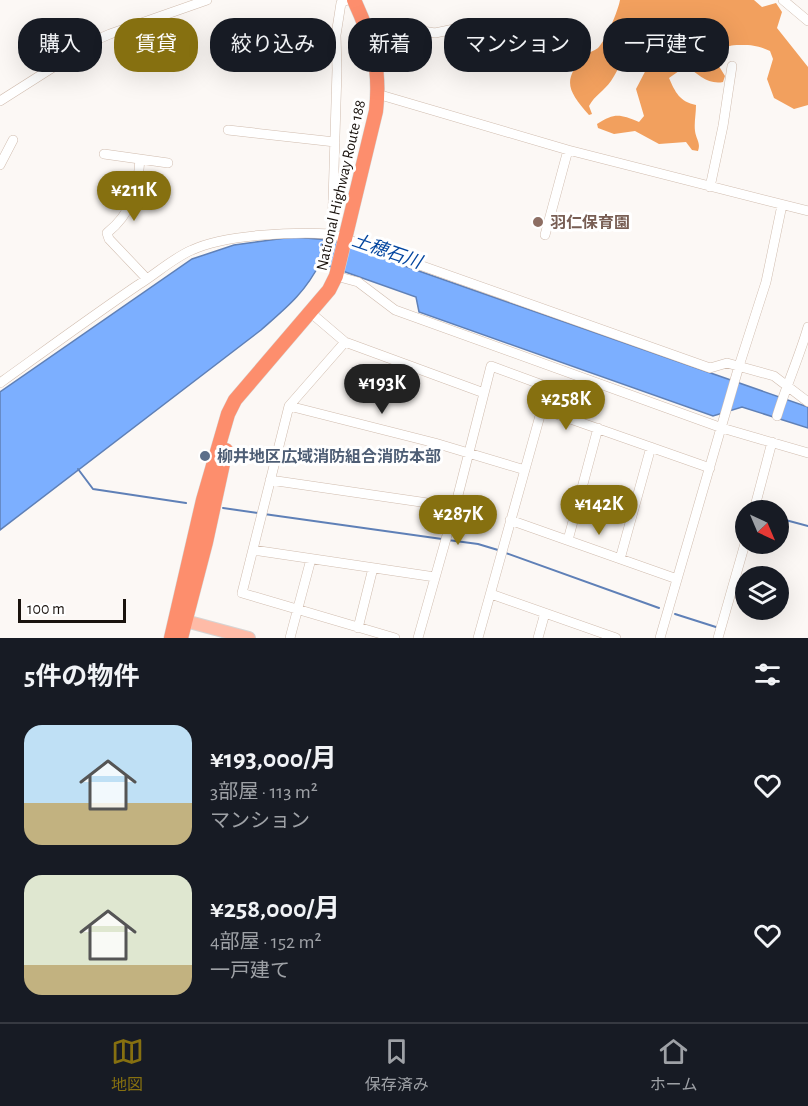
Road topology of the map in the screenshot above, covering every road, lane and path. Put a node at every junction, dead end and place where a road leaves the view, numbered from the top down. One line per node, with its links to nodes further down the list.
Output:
1 (172, 0): 6 (street)
2 (207, 0): 6 (street)
3 (347, 0): 15 (street)
4 (354, 0): 7 (highway, National Highway Route 188)
5 (783, 0): 8 (street)
6 (176, 10): 12 (street)
7 (362, 18)
8 (808, 21)
9 (732, 66): 21 (street)
10 (377, 72): 11 (highway, National Highway Route 188)
11 (378, 96): 16 (street); 25 (highway, National Highway Route 188)
12 (0, 101)
13 (228, 130): 15 (street)
14 (13, 140): 20 (street)
15 (335, 142): 25 (street)
16 (568, 150): 21 (street); 24 (street)
17 (104, 154): 18 (street)
18 (140, 159): 19 (street); 27 (street)
19 (168, 162)
20 (0, 165)
21 (710, 187): 22 (street)
22 (782, 205): 23 (street); 31 (street)
23 (808, 211)
24 (545, 235)
25 (341, 238): 26 (highway, National Highway Route 188); 27 (street); 31 (street)
26 (336, 274): 28 (highway, National Highway Route 188); 40 (street)
27 (147, 279): 32 (street)
28 (311, 313): 30 (street); 62 (highway, National Highway Route 188)
29 (808, 327): 33 (street)
30 (345, 342): 34 (street); 36 (street)
31 (739, 366): 33 (street); 40 (street)
32 (0, 383)
33 (786, 384): 35 (street); 38 (street)
34 (484, 393): 37 (street); 43 (street)
35 (808, 402)
36 (289, 406): 43 (street); 47 (street)
37 (542, 409): 39 (street); 46 (street)
38 (777, 416)
39 (598, 428): 42 (street); 51 (street)
40 (722, 428): 41 (street); 45 (street)
41 (772, 442): 44 (street); 48 (street)
42 (651, 447): 45 (street); 54 (street)
43 (468, 453): 46 (street); 49 (street)
44 (808, 453)
45 (710, 468): 58 (street)
46 (525, 470): 50 (street)
47 (270, 480): 49 (street); 52 (street)
48 (757, 500)
49 (455, 507): 57 (street)
50 (510, 520): 51 (street); 59 (street)
51 (568, 540): 54 (street)
52 (253, 550): 55 (street); 60 (street)
53 (742, 554): 75 (street)
54 (620, 558): 58 (street)
55 (311, 559): 56 (street); 60 (street)
56 (373, 568): 57 (street); 63 (street)
57 (435, 577): 70 (street)
58 (677, 579): 74 (street)
59 (491, 594): 61 (street); 71 (street)
60 (297, 609): 63 (street); 68 (street)
61 (545, 613): 64 (street); 72 (street)
62 (180, 620): 65 (highway, National Highway Route 188); 66 (highway, National Highway Route 188); 67 (main road)
63 (358, 628): 69 (street)
64 (599, 635): 73 (street)
65 (171, 638)
66 (181, 638)
67 (249, 638)
68 (290, 638)
69 (395, 638)
70 (418, 638)
71 (478, 638)
72 (538, 638)
73 (616, 638)
74 (660, 638)
75 (718, 638)

